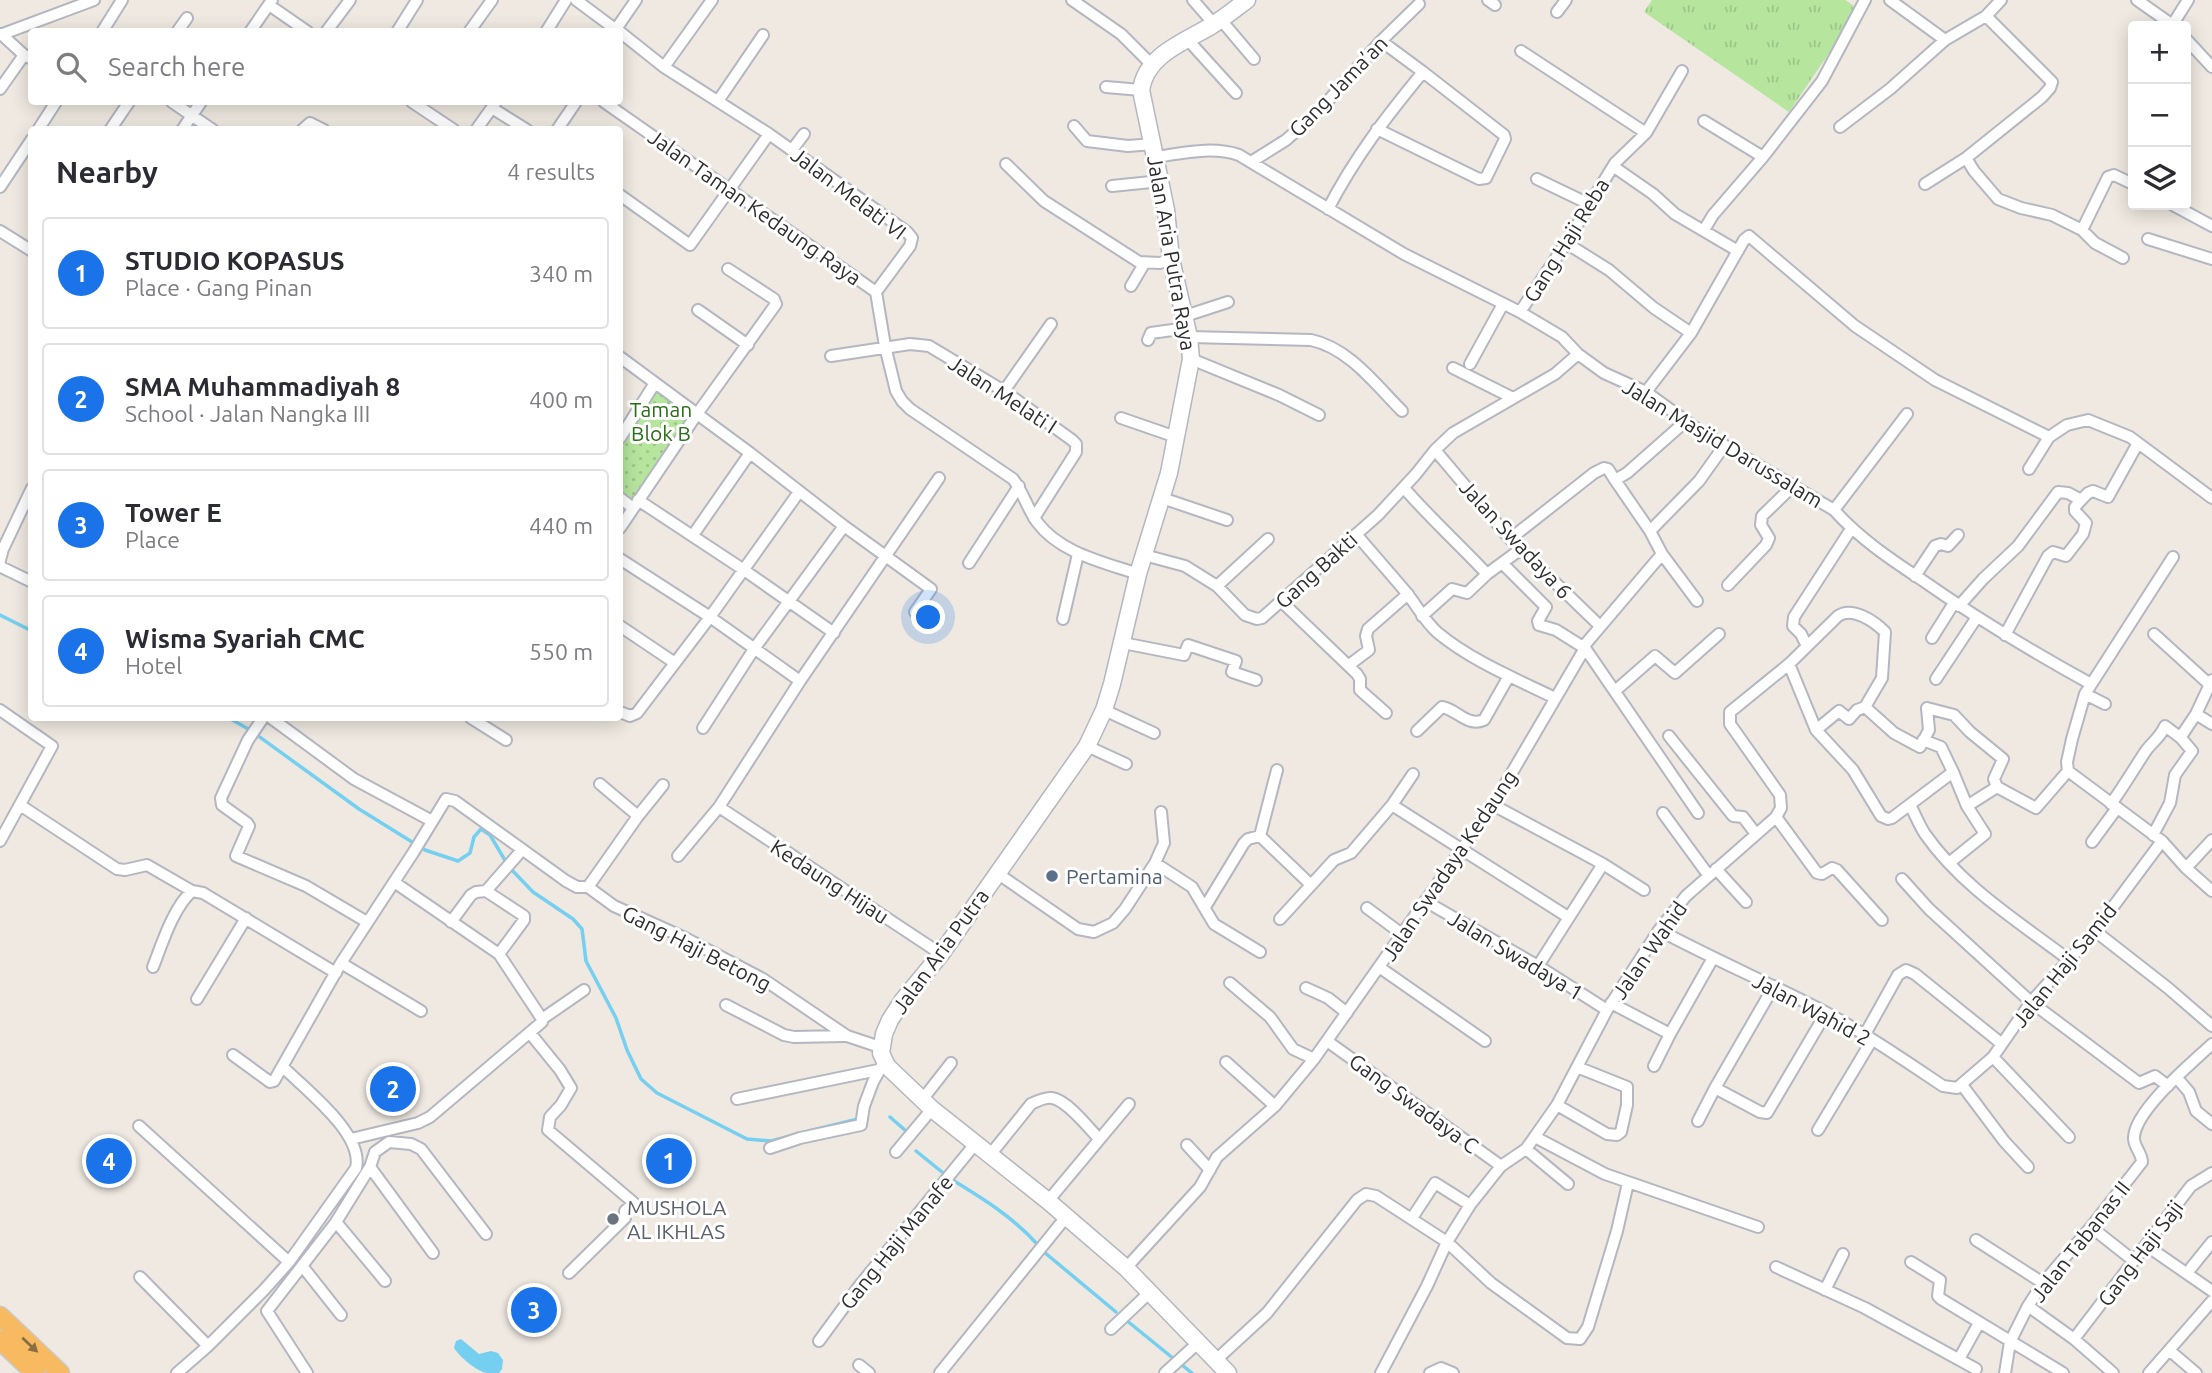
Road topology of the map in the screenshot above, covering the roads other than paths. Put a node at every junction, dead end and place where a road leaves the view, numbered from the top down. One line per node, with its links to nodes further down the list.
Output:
1 (94, 0): 38 (street)
2 (122, 0): 28 (street)
3 (256, 0): 21 (street)
4 (350, 0): 32 (street)
5 (417, 0): 33 (street)
6 (492, 0): 34 (street)
7 (566, 0): 35 (street)
8 (576, 0): 36 (street, Jalan Melati VI)
9 (636, 0): 37 (street)
10 (712, 0): 49 (street)
11 (1072, 0): 48 (street)
12 (1194, 0): 27 (street)
13 (1247, 0): 27 (main road)
14 (1566, 0): 22 (street)
15 (1865, 0): 85 (street)
16 (1890, 0): 42 (street)
17 (2001, 0): 23 (street)
18 (2137, 0): 25 (street)
19 (2188, 0): 26 (street)
20 (1419, 4): 43 (street, Gang Jama’an)
21 (269, 5): 30 (street); 31 (street)
22 (1557, 12)
23 (1986, 16): 42 (street); 86 (street)
24 (187, 18): 29 (street)
25 (2168, 21)
26 (2176, 21)
27 (1217, 22): 41 (main road); 47 (street)
28 (104, 28)
29 (180, 28)
30 (253, 28)
31 (302, 28)
32 (329, 28)
33 (400, 28)
34 (472, 28)
35 (548, 28)
36 (614, 28)
37 (620, 28)
38 (1, 34): 46 (street)
39 (763, 34): 57 (street)
40 (623, 35): 49 (street, Jalan Melati VI)
41 (1188, 40): 48 (main road); 56 (street)
42 (1945, 40): 77 (street)
43 (1381, 41): 52 (street); 87 (street, Gang Jama’an)
44 (2191, 44): 50 (street)
45 (1521, 51): 79 (street)
46 (28, 57): 54 (street)
47 (1254, 59)
48 (1152, 65): 55 (main road)
49 (664, 66): 57 (street, Jalan Melati VI)
50 (2212, 67)
51 (1682, 71): 79 (street, Gang Haji Reba)
52 (1423, 72): 78 (street); 78 (street)
53 (1106, 87): 55 (street)
54 (0, 89)
55 (1141, 90): 84 (main road, Jalan Aria Putra Raya)
56 (1236, 93)
57 (718, 101): 80 (street, Jalan Melati VI)
58 (54, 105): 68 (street)
59 (127, 105): 69 (street)
60 (177, 105): 66 (street)
61 (199, 105): 66 (street)
62 (419, 105): 72 (street)
63 (494, 105): 73 (street); 74 (street)
64 (574, 105): 75 (street)
65 (608, 105): 96 (street, Jalan Taman Kedaung Raya)
66 (192, 115): 70 (street); 71 (street)
67 (1704, 121): 85 (street)
68 (41, 126)
69 (113, 126)
70 (185, 126)
71 (207, 126)
72 (448, 126)
73 (479, 126)
74 (522, 126)
75 (560, 126)
76 (1074, 126): 84 (street, Jalan Masjid Darussalam)
77 (1840, 127)
78 (1377, 129): 99 (street)
79 (1646, 133): 89 (street, Gang Haji Reba)
80 (769, 134): 83 (street, Jalan Melati VI); 96 (street, Jalan Melati VI)
81 (804, 134): 83 (street)
82 (28, 145): 95 (street)
83 (792, 150): 115 (street, Jalan Melati VI)
84 (1154, 151): 87 (street, Jalan Masjid Darussalam); 91 (main road, Jalan Aria Putra Raya)
85 (1763, 157): 102 (street)
86 (1966, 158): 93 (street); 103 (street)
87 (1251, 162): 99 (street, Jalan Masjid Darussalam)
88 (1006, 164): 112 (street)
89 (1613, 168): 98 (street, Gang Haji Reba); 102 (street)
90 (1537, 179): 98 (street)
91 (1161, 181): 94 (street); 110 (main road, Jalan Aria Putra Raya)
92 (2128, 182): 103 (street)
93 (1925, 184)
94 (1112, 186)
95 (0, 187)
96 (731, 189): 97 (street, Jalan Melati VI); 115 (street, Jalan Taman Kedaung Raya)
97 (623, 197)
98 (1588, 204): 106 (street, Gang Haji Reba)
99 (1328, 209): 117 (street, Jalan Masjid Darussalam)
100 (2182, 210): 101 (street)
101 (2212, 226)
102 (1704, 230): 108 (street)
103 (2082, 230): 109 (street)
104 (0, 231): 107 (street)
105 (2148, 239): 111 (street)
106 (1566, 243): 119 (street, Gang Haji Reba); 122 (street)
107 (28, 247)
108 (1738, 251): 122 (street); 144 (street)
109 (2123, 258)
110 (1171, 259): 112 (street); 121 (main road, Jalan Aria Putra Raya)
111 (2212, 259)
112 (1144, 264): 114 (street)
113 (728, 268): 124 (street)
114 (1131, 286)
115 (876, 292): 125 (street, Jalan Taman Kedaung Raya)
116 (1228, 302): 121 (street)
117 (1503, 304): 119 (street, Jalan Masjid Darussalam); 130 (street)
118 (698, 310): 124 (street)
119 (1520, 312): 126 (street, Jalan Masjid Darussalam)
120 (1051, 324): 133 (street)
121 (1187, 327): 123 (street); 128 (main road, Jalan Aria Putra Raya); 136 (street)
122 (1691, 333): 134 (street)
123 (1148, 340)
124 (748, 345): 137 (street)
125 (885, 346): 127 (street, Jalan Melati I); 133 (street, Jalan Melati I); 153 (street, Jalan Taman Kedaung Raya)
126 (1578, 354): 134 (street, Jalan Masjid Darussalam); 135 (street, Gang Bakti)
127 (831, 356)
128 (1191, 359): 139 (street); 143 (main road, Jalan Aria Putra Raya)
129 (623, 360): 132 (street)
130 (1470, 364)
131 (1453, 368): 135 (street)
132 (655, 383): 137 (street); 142 (street)
133 (1004, 391): 165 (street, Jalan Melati I)
134 (1646, 392): 141 (street, Jalan Masjid Darussalam)
135 (1513, 398): 147 (street, Gang Bakti)
136 (1402, 411)
137 (696, 414): 148 (street); 161 (street)
138 (1907, 414): 162 (street)
139 (1319, 415)
140 (1121, 418): 143 (street)
141 (1686, 421): 146 (street, Jalan Masjid Darussalam); 151 (street)
142 (623, 433)
143 (1176, 437): 157 (main road, Jalan Aria Putra Raya)
144 (2049, 437): 145 (street); 149 (street)
145 (2138, 443): 158 (street); 160 (street)
146 (1724, 446): 152 (street, Jalan Masjid Darussalam); 170 (street)
147 (1435, 450): 154 (street, Gang Bakti); 175 (street, Jalan Swadaya 6)
148 (750, 453): 155 (street); 172 (street)
149 (2029, 469)
150 (939, 478): 180 (street)
151 (1615, 480): 170 (street); 175 (street)
152 (1794, 485): 162 (street, Jalan Masjid Darussalam); 191 (street)
153 (1019, 486): 165 (street, Jalan Taman Kedaung Raya); 184 (street)
154 (1404, 488): 171 (street, Gang Bakti); 188 (street)
155 (799, 492): 168 (street); 186 (street)
156 (28, 496): 163 (street)
157 (1162, 498): 166 (street); 179 (main road, Jalan Aria Putra Raya)
158 (2212, 498)
159 (623, 499): 161 (street)
160 (2081, 500): 197 (street); 208 (street)
161 (636, 504): 167 (street); 172 (street)
162 (1834, 510): 169 (street, Jalan Masjid Darussalam)
163 (20, 513): 164 (street); 183 (street)
164 (28, 517)
165 (1034, 518): 177 (street, Jalan Taman Kedaung Raya)
166 (1227, 520)
167 (623, 524)
168 (844, 526): 180 (street); 194 (street)
169 (1851, 529): 189 (street, Jalan Masjid Darussalam); 211 (street)
170 (1650, 531): 178 (street)
171 (1356, 534): 193 (street); 196 (street, Gang Bakti)
172 (693, 535): 186 (street)
173 (1958, 535): 189 (street)
174 (1268, 539): 192 (street)
175 (1510, 539): 176 (street, Jalan Swadaya 6)
176 (1521, 550): 185 (street); 203 (street, Jalan Swadaya 6)
177 (1078, 554): 187 (street, Jalan Taman Kedaung Raya); 202 (street)
178 (1662, 554): 195 (street); 203 (street, Jalan Swadaya Kedaung)
179 (1144, 555): 187 (main road, Jalan Aria Putra Raya); 192 (street, Gang Bakti)
180 (886, 557): 198 (street); 205 (street)
181 (2173, 557): 222 (street)
182 (623, 561): 200 (street)
183 (0, 562): 190 (street)
184 (969, 564)
185 (1503, 564): 188 (street); 212 (street)
186 (744, 570): 194 (street); 200 (street)
187 (1138, 574): 210 (main road, Jalan Aria Putra Raya)
188 (1487, 574): 199 (street)
189 (1915, 576): 197 (street, Jalan Masjid Darussalam)
190 (28, 580)
191 (1728, 584)
192 (1217, 586): 196 (street, Gang Bakti)
193 (1408, 594): 199 (street); 216 (street)
194 (789, 601): 205 (street); 213 (street)
195 (1697, 601)
196 (1282, 602): 216 (street)
197 (1957, 604): 201 (street, Jalan Masjid Darussalam); 209 (street)
198 (915, 612)
199 (1422, 616): 217 (street)
200 (710, 617): 213 (street); 214 (street)
201 (1977, 617): 208 (street, Jalan Masjid Darussalam); 219 (street)
202 (1063, 619)
203 (1600, 626): 212 (street, Jalan Swadaya Kedaung)
204 (623, 628): 214 (street)
205 (834, 633): 220 (street)
206 (1719, 634): 223 (street)
207 (2154, 634): 221 (street)
208 (2005, 635): 222 (street, Jalan Masjid Darussalam)
209 (1932, 638)
210 (1123, 643): 218 (street); 235 (main road, Jalan Aria Putra Raya)
211 (1807, 646): 215 (street); 226 (street)
212 (1584, 648): 223 (street); 224 (street, Jalan Swadaya Kedaung)
213 (754, 649): 220 (street); 236 (street)
214 (675, 663): 228 (street)
215 (1789, 664): 237 (street); 263 (street)
216 (1349, 666): 229 (street)
217 (1509, 676): 224 (street); 238 (street)
218 (1256, 680)
219 (1936, 680)
220 (800, 681): 258 (street)
221 (2211, 682): 230 (street)
222 (2088, 689): 225 (street, Jalan Masjid Darussalam); 246 (street)
223 (1615, 691): 261 (street)
224 (1555, 698): 253 (street, Jalan Swadaya Kedaung)
225 (2105, 704)
226 (1865, 707): 237 (street); 243 (street)
227 (0, 710): 254 (street)
228 (623, 713)
229 (1386, 713)
230 (2196, 714): 234 (street); 241 (street)
231 (275, 721): 264 (street)
232 (476, 721): 242 (street)
233 (260, 722): 296 (street)
234 (2212, 724)
235 (1097, 726): 239 (street); 244 (street); 279 (main road, Jalan Aria Putra)
236 (703, 728)
237 (1816, 730): 255 (street)
238 (1418, 731)
239 (1154, 733)
240 (1668, 736): 265 (street)
241 (2181, 738): 257 (street); 267 (street, Jalan Haji Samid)
242 (506, 740)
243 (1923, 740): 247 (street); 251 (street)
244 (1126, 764)
245 (1277, 770): 266 (street)
246 (2068, 771): 251 (street); 257 (street)
247 (1953, 772): 255 (street); 256 (street)
248 (1413, 774): 252 (street)
249 (600, 784): 262 (street)
250 (663, 785): 262 (street)
251 (1997, 787): 256 (street)
252 (1392, 804): 271 (street); 282 (street)
253 (1493, 804): 271 (street, Jalan Swadaya Kedaung); 276 (street)
254 (20, 805): 269 (street); 285 (street)
255 (1909, 805): 275 (street)
256 (1967, 806): 275 (street)
257 (2114, 806): 267 (street); 270 (street)
258 (719, 807): 273 (street); 303 (street, Kedaung Hijau)
259 (1161, 812): 274 (street)
260 (1663, 813): 278 (street)
261 (1698, 813)
262 (638, 816): 283 (street)
263 (1776, 817): 265 (street, Jalan Wahid); 295 (street)
264 (432, 821): 272 (street, Gang Haji Betong); 281 (street)
265 (1756, 835): 278 (street, Jalan Wahid)
266 (1260, 836): 282 (street); 290 (street)
267 (2158, 838): 277 (street); 299 (street, Jalan Haji Samid)
268 (2212, 840): 277 (street)
269 (0, 841)
270 (2092, 842)
271 (1461, 849): 288 (street, Jalan Swadaya Kedaung); 292 (street)
272 (522, 850): 283 (street, Gang Haji Betong); 286 (street)
273 (678, 856)
274 (1155, 863): 279 (street); 290 (street)
275 (1949, 863): 305 (street)
276 (1603, 864): 284 (street); 292 (street)
277 (2186, 868): 287 (street)
278 (1712, 872): 289 (street); 298 (street, Jalan Wahid)
279 (997, 873): 303 (main road, Jalan Aria Putra)
280 (1902, 879): 315 (street)
281 (394, 882): 296 (street); 297 (street)
282 (1310, 884): 294 (street)
283 (588, 887): 325 (street, Gang Haji Betong)
284 (1644, 890)
285 (191, 891): 293 (street); 307 (street)
286 (486, 891): 297 (street); 302 (street)
287 (2212, 891)
288 (1425, 901): 300 (street, Jalan Swadaya Kedaung); 306 (street, Jalan Swadaya 1)
289 (1746, 902)
290 (1205, 907): 301 (street)
291 (1367, 908): 300 (street)
292 (1568, 917): 306 (street)
293 (246, 918): 309 (street); 314 (street)
294 (1280, 919)
295 (1882, 919)
296 (367, 922): 309 (street)
297 (451, 922): 302 (street)
298 (1659, 930): 304 (street, Jalan Wahid 2); 317 (street, Jalan Wahid)
299 (2095, 931): 305 (street, Jalan Haji Samid); 322 (street)
300 (1402, 934): 308 (street, Jalan Swadaya Kedaung)
301 (1260, 952)
302 (499, 954): 321 (street)
303 (941, 954): 334 (main road, Jalan Aria Putra)
304 (1713, 958): 311 (street, Jalan Wahid 2); 324 (street)
305 (2069, 960): 315 (street, Jalan Haji Samid)
306 (1538, 966): 317 (street, Jalan Swadaya 1)
307 (153, 967)
308 (1379, 967): 319 (street, Jalan Swadaya Kedaung); 328 (street)
309 (339, 968): 318 (street); 338 (street)
310 (1230, 983): 333 (street)
311 (1774, 986): 320 (street, Jalan Wahid 2); 342 (street)
312 (1306, 988): 319 (street)
313 (584, 990): 321 (street)
314 (197, 999)
315 (2031, 1002): 329 (street, Jalan Haji Samid); 340 (street)
316 (726, 1005): 325 (street)
317 (1609, 1006): 324 (street, Jalan Swadaya 1); 339 (street, Jalan Wahid)
318 (421, 1011)
319 (1347, 1013): 327 (street, Jalan Swadaya Kedaung)
320 (1826, 1013): 326 (street, Jalan Wahid 2); 342 (street)
321 (542, 1018): 323 (street)
322 (2212, 1026)
323 (530, 1033): 354 (street); 390 (street)
324 (1670, 1034): 337 (street)
325 (846, 1036): 334 (street, Gang Haji Betong)
326 (1868, 1038): 329 (street); 341 (street, Jalan Wahid 2); 351 (street)
327 (1327, 1041): 333 (street, Jalan Swadaya Kedaung); 362 (street, Gang Swadaya C)
328 (1485, 1041)
329 (2002, 1044): 332 (street, Jalan Haji Samid)
330 (2212, 1044): 340 (street)
331 (233, 1055): 338 (street)
332 (1993, 1057): 341 (street, Jalan Haji Samid); 353 (street)
333 (1314, 1059): 347 (street, Jalan Swadaya Kedaung)
334 (881, 1060): 343 (street); 344 (main road); 358 (street)
335 (1226, 1062): 347 (street)
336 (951, 1063): 344 (street)
337 (1654, 1066)
338 (283, 1067): 354 (street)
339 (1577, 1067): 346 (street, Jalan Wahid); 346 (street)
340 (2173, 1082): 349 (street); 375 (street, Jalan Tabanas II)
341 (1962, 1085): 364 (street)
342 (1715, 1088): 348 (street)
343 (737, 1099)
344 (927, 1104): 356 (main road); 360 (street)
345 (1129, 1104): 355 (street)
346 (1558, 1105): 352 (street, Jalan Wahid)
347 (1275, 1106): 365 (street, Jalan Swadaya Kedaung)
348 (1698, 1121)
349 (2212, 1124)
350 (139, 1126): 384 (street)
351 (1818, 1130)
352 (1535, 1137): 359 (street, Jalan Wahid); 367 (street)
353 (2069, 1137)
354 (351, 1139): 384 (street)
355 (1099, 1139): 361 (street); 369 (street)
356 (975, 1144): 361 (main road); 405 (street, Gang Haji Manafe)
357 (1187, 1146): 365 (street)
358 (770, 1148)
359 (1526, 1149): 362 (street, Jalan Wahid); 368 (street)
360 (897, 1152)
361 (989, 1155): 369 (main road)
362 (1501, 1166): 370 (street, Jalan Wahid)
363 (370, 1167): 373 (street); 376 (street); 381 (street)
364 (2028, 1167)
365 (1210, 1170): 388 (street, Jalan Swadaya Kedaung)
366 (2212, 1173): 380 (street, Gang Haji Saji)
367 (1628, 1183): 374 (street); 378 (street)
368 (1568, 1184)
369 (1048, 1201): 371 (main road)
370 (1470, 1205): 372 (street); 378 (street, Jalan Wahid)
371 (1066, 1217): 388 (main road); 419 (street)
372 (1412, 1218): 378 (street); 411 (street)
373 (336, 1222): 386 (street); 392 (street)
374 (1758, 1227)
375 (2091, 1227): 383 (street); 393 (street, Jalan Tabanas II)
376 (486, 1234)
377 (1976, 1240): 393 (street)
378 (1447, 1242): 422 (street, Jalan Wahid)
379 (2212, 1242): 389 (street)
380 (2147, 1245): 383 (street, Gang Haji Saji); 395 (street)
381 (433, 1253)
382 (1843, 1254): 394 (street)
383 (2134, 1261): 403 (street, Gang Haji Saji)
384 (289, 1262): 408 (street)
385 (1911, 1262): 401 (street)
386 (303, 1267): 399 (street); 417 (street)
387 (1776, 1267): 394 (street)
388 (1126, 1268): 396 (main road)
389 (2191, 1268)
390 (569, 1273)
391 (140, 1278): 408 (street)
392 (385, 1281)
393 (2043, 1283): 397 (street, Jalan Tabanas II)
394 (1825, 1290): 410 (street)
395 (2212, 1291)
396 (1150, 1292): 402 (street); 406 (main road)
397 (2028, 1306): 403 (street); 407 (street, Jalan Tabanas II)
398 (2211, 1306): 409 (street)
399 (341, 1315)
400 (0, 1316): 415 (highway, one-way to 415)
401 (1979, 1323): 407 (street); 410 (street)
402 (1111, 1329)
403 (2074, 1339): 427 (street)
404 (0, 1340): 414 (highway)
405 (819, 1341)
406 (1199, 1342): 411 (main road); 420 (street)
407 (2010, 1342): 425 (street, Jalan Tabanas II); 426 (street)
408 (208, 1346): 416 (street)
409 (2169, 1350): 428 (street); 429 (street)
410 (1959, 1359): 413 (street)
411 (1216, 1360): 421 (main road)
412 (859, 1365): 418 (street)
413 (1976, 1369)
414 (35, 1373)
415 (60, 1373)
416 (177, 1373)
417 (307, 1373)
418 (869, 1373)
419 (940, 1373)
420 (1165, 1373)
421 (1228, 1373)
422 (1381, 1373)
423 (1430, 1373): 424 (street)
424 (1454, 1373)
425 (2004, 1373)
426 (2063, 1373)
427 (2113, 1373)
428 (2149, 1373)
429 (2196, 1373)

